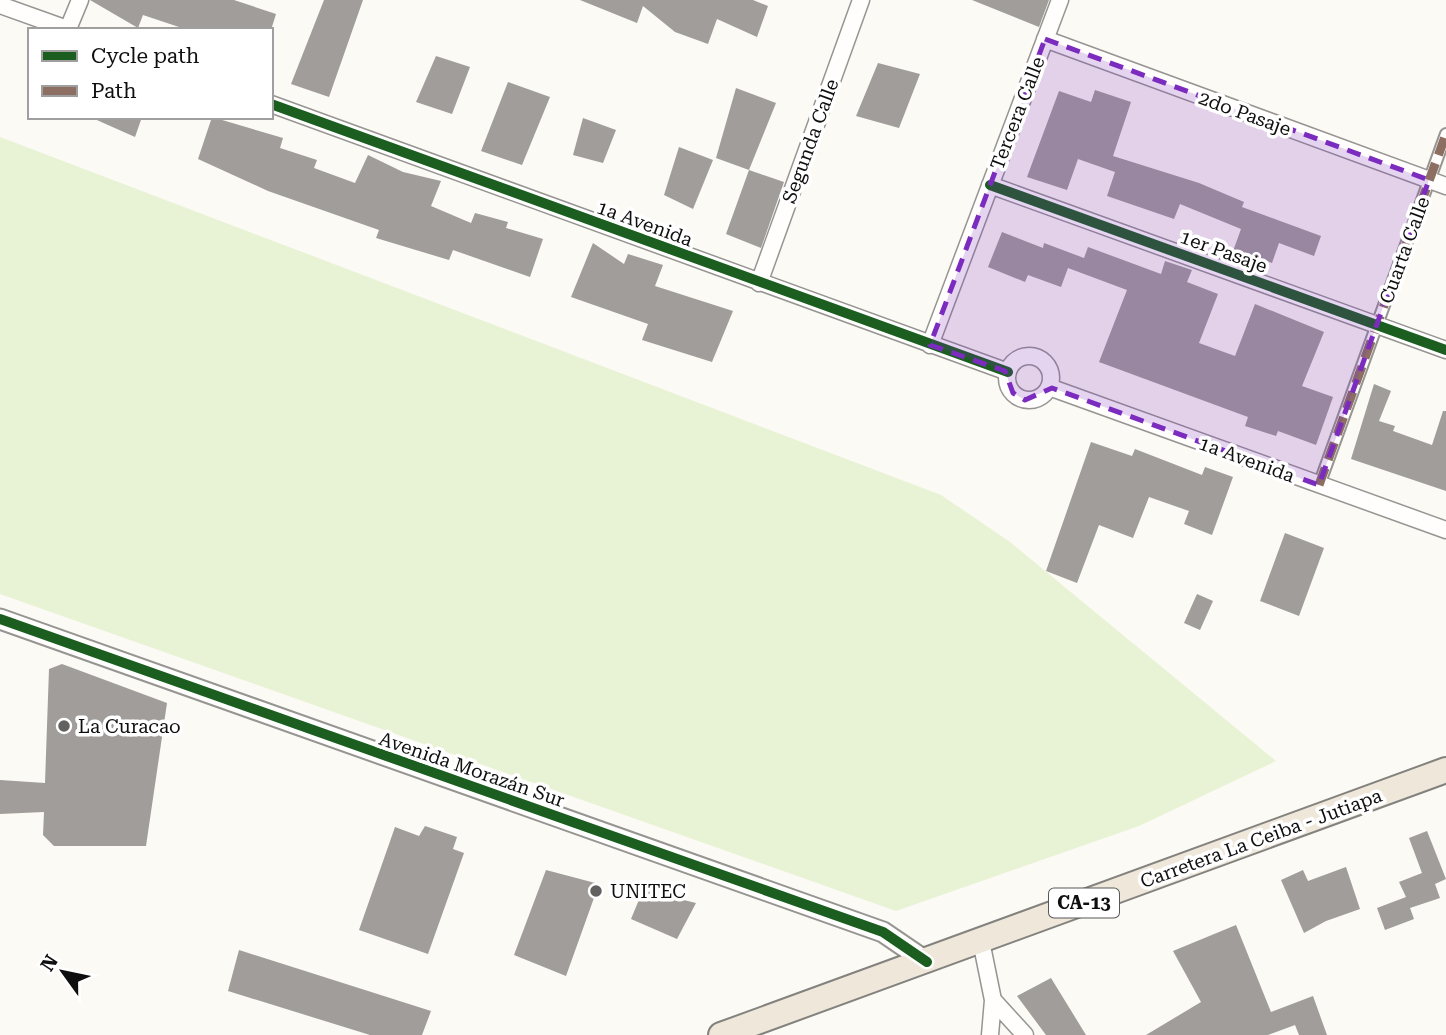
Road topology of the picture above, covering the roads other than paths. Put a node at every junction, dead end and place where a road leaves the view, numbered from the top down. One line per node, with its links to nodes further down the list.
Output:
1 (80, 0): 6 (street)
2 (861, 0): 13 (street, Segunda Calle)
3 (1060, 0): 7 (street, Tercera Calle)
4 (0, 5): 5 (street)
5 (66, 28)
6 (69, 28)
7 (1045, 39): 10 (street, 2do Pasaje); 11 (street, Tercera Calle)
8 (273, 105): 13 (street, 1a Avenida)
9 (1446, 134): 10 (street, Cuarta Calle)
10 (1429, 180): 12 (street, 2do Pasaje); 14 (street, Cuarta Calle)
11 (990, 185): 14 (street, 1er Pasaje); 15 (street, Tercera Calle)
12 (1446, 186)
13 (759, 283): 15 (street, 1a Avenida)
14 (1377, 326): 16 (street, 1er Pasaje); 19 (street, Cuarta Calle)
15 (930, 345): 17 (street, 1a Avenida)
16 (1446, 350)
17 (1008, 372): 18 (street); 18 (street)
18 (1049, 387): 19 (street, 1a Avenida)
19 (1319, 485): 20 (street, 1a Avenida)
20 (1446, 530)
21 (0, 619): 24 (street, Avenida Morazán Sur)
22 (1446, 770): 23 (main road, Carretera La Ceiba - Jutiapa / CA-13)
23 (981, 941): 24 (main road, Carretera La Ceiba - Jutiapa / CA-13); 25 (street)
24 (927, 962): 26 (main road, Carretera La Ceiba - Jutiapa / CA-13)
25 (993, 1000): 27 (street); 28 (street)
26 (721, 1035)
27 (990, 1035)
28 (1025, 1035)

